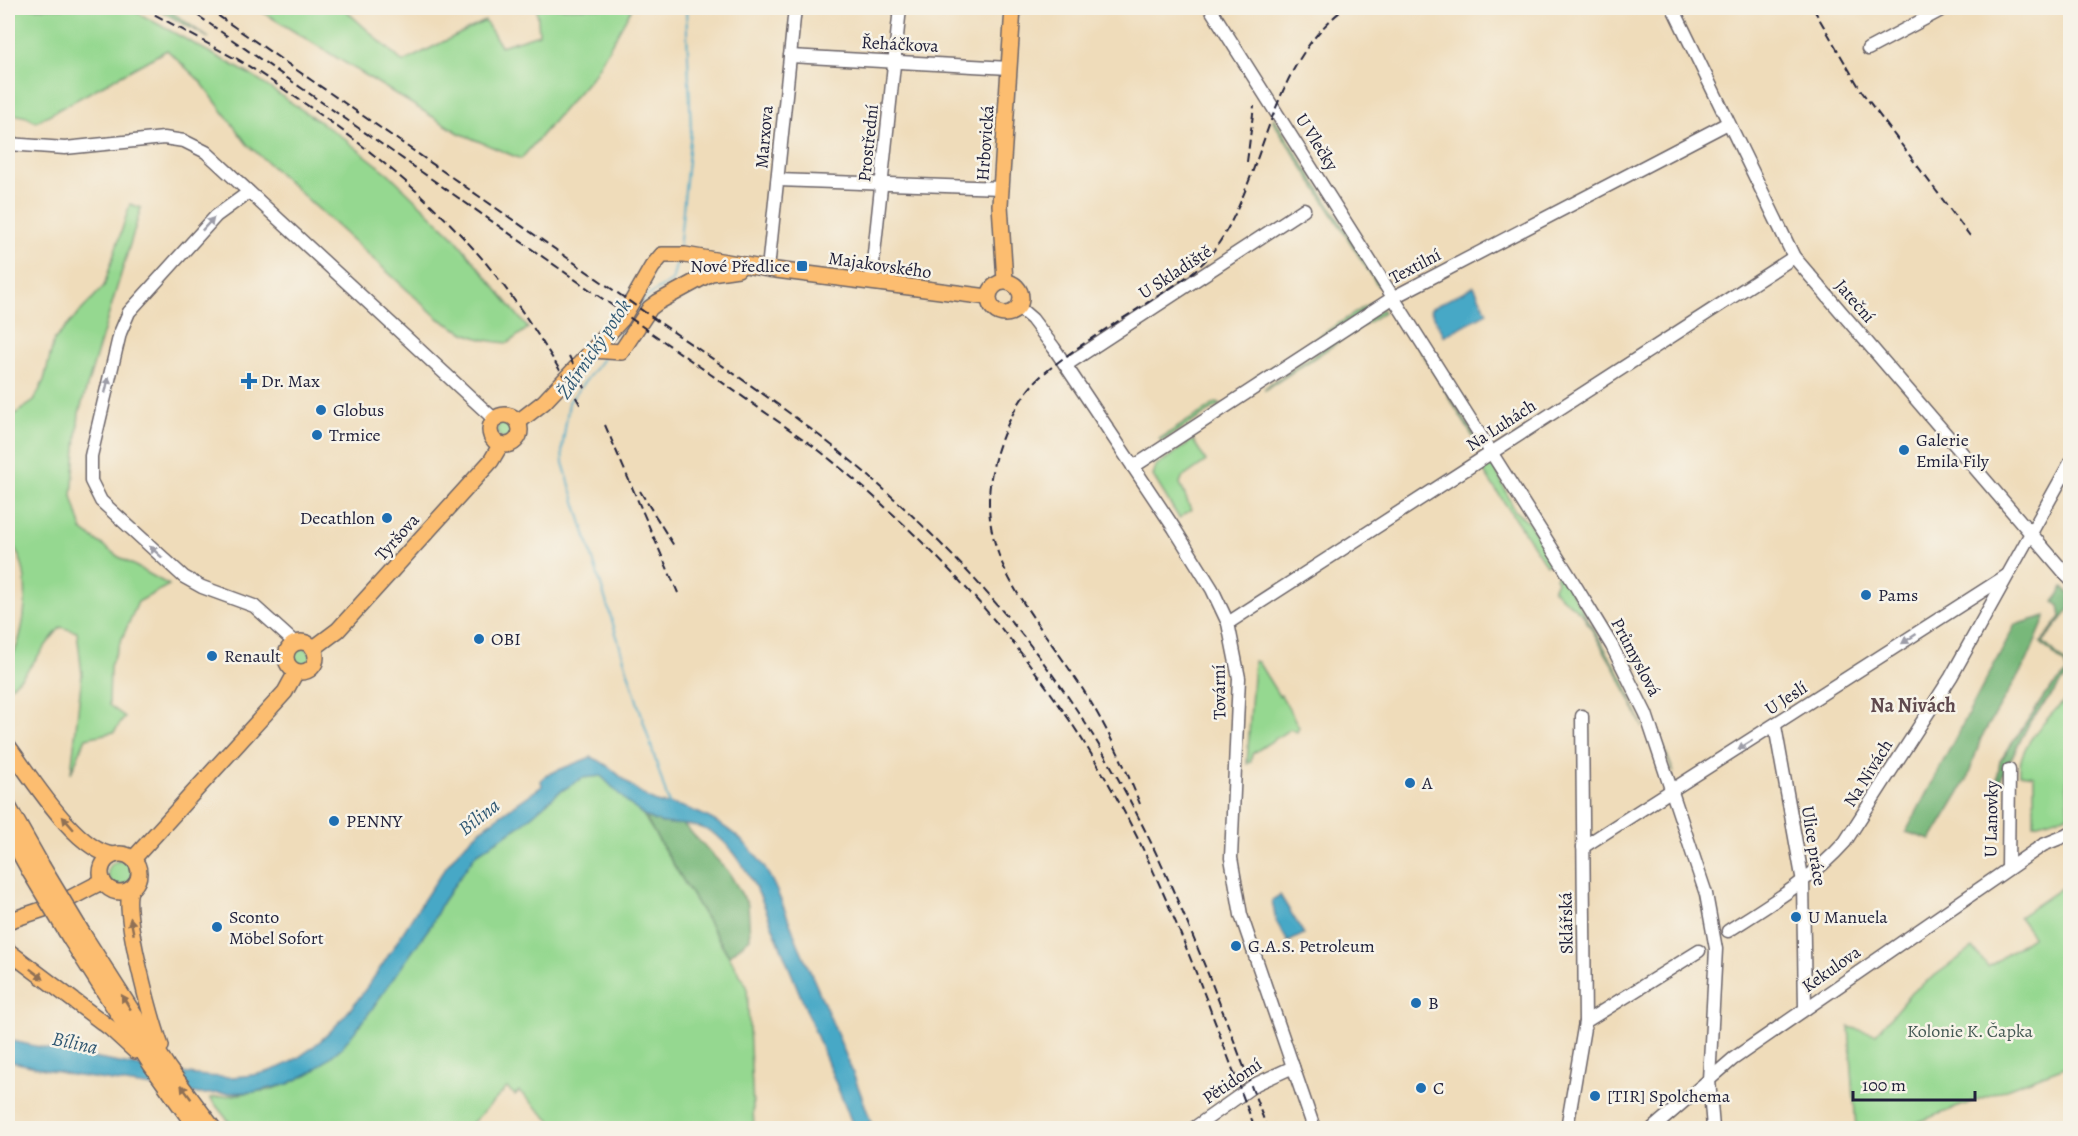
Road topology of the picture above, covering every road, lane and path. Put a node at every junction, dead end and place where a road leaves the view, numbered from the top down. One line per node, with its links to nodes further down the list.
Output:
1 (795, 8): 8 (street, Marxova)
2 (900, 8): 9 (street, Prostřední)
3 (1012, 8): 10 (main road, Hrbovická)
4 (1210, 8): 24 (street, U Vlečky)
5 (1673, 8): 11 (street, Jateční)
6 (1945, 8): 7 (street)
7 (1868, 49)
8 (790, 56): 9 (street, Řeháčkova); 13 (street, Marxova)
9 (895, 63): 10 (street, Řeháčkova); 14 (street, Prostřední)
10 (1009, 68): 15 (main road, Hrbovická)
11 (1728, 123): 18 (street, Jateční); 24 (street, Textilní)
12 (8, 144): 16 (street)
13 (778, 180): 14 (street); 19 (street, Marxova)
14 (881, 183): 15 (street); 22 (street, Prostřední)
15 (1001, 188): 21 (main road, Hrbovická)
16 (249, 192): 28 (street); 38 (street, one-way to 16)
17 (1304, 209): 27 (street, U Skladiště)
18 (1794, 258): 31 (street, Na Luhách); 34 (street, Jateční)
19 (768, 269): 20 (main road, Majakovského); 22 (main road, Majakovského); 26 (main road, Majakovského)
20 (644, 280): 26 (main road, Tyršova)
21 (1005, 281): 23 (main road); 25 (main road)
22 (871, 282): 23 (main road, Majakovského)
23 (988, 297): 25 (main road)
24 (1394, 297): 31 (street, Průmyslová); 33 (street, Textilní)
25 (1018, 307): 27 (street, Tovární)
26 (604, 351): 29 (main road, Tyršova)
27 (1066, 365): 33 (street, Tovární)
28 (494, 419): 29 (main road); 30 (main road)
29 (518, 422): 30 (main road, Tyršova)
30 (501, 444): 39 (main road, Tyršova)
31 (1491, 453): 37 (street, Na Luhách); 45 (street, Průmyslová)
32 (2070, 463): 34 (street, Na Nivách)
33 (1133, 466): 37 (street, Tovární)
34 (2031, 533): 35 (street, Na Nivách); 36 (street, Jateční)
35 (2007, 576): 42 (street, U Jeslí, one-way to 42); 55 (street, Na Nivách)
36 (2070, 579)
37 (1228, 623): 65 (street, Tovární)
38 (295, 643): 39 (main road); 40 (main road)
39 (314, 648): 40 (main road)
40 (296, 672): 51 (main road)
41 (1582, 716): 49 (street, Sklářská)
42 (1775, 726): 45 (street, U Jeslí, one-way to 45); 55 (street, Ulice práce)
43 (8, 746): 50 (main road, one-way to 43)
44 (2010, 770): 52 (street, U Lanovky)
45 (1672, 789): 49 (street, U Jeslí); 67 (street, Průmyslová)
46 (8, 806): 53 (main road)
47 (8, 832): 53 (main road)
48 (2070, 834): 52 (street, Kekulova)
49 (1583, 847): 63 (street, Sklářská)
50 (114, 855): 51 (main road); 54 (main road)
51 (133, 859): 56 (main road)
52 (2008, 868): 62 (street, Kekulova)
53 (36, 869): 59 (main road, bridge)
54 (103, 881): 56 (main road); 57 (main road)
55 (1803, 882): 58 (street, Na Nivách); 62 (street, Ulice práce)
56 (131, 889): 66 (main road, one-way to 56)
57 (8, 921)
58 (1728, 931)
59 (77, 937): 64 (main road); 66 (main road, one-way to 59)
60 (8, 951): 64 (main road, one-way to 64)
61 (1699, 951): 63 (street)
62 (1805, 1010): 67 (street, Kekulova)
63 (1585, 1022): 72 (street, Sklářská)
64 (151, 1065): 68 (main road)
65 (1293, 1067): 70 (street, Pětidomí); 71 (street, Tovární)
66 (170, 1069): 68 (main road, one-way to 66)
67 (1709, 1080): 73 (street, Kekulova); 74 (street, Průmyslová)
68 (199, 1122): 69 (main road)
69 (213, 1128)
70 (1194, 1128)
71 (1314, 1128)
72 (1567, 1128)
73 (1653, 1128)
74 (1713, 1128)

